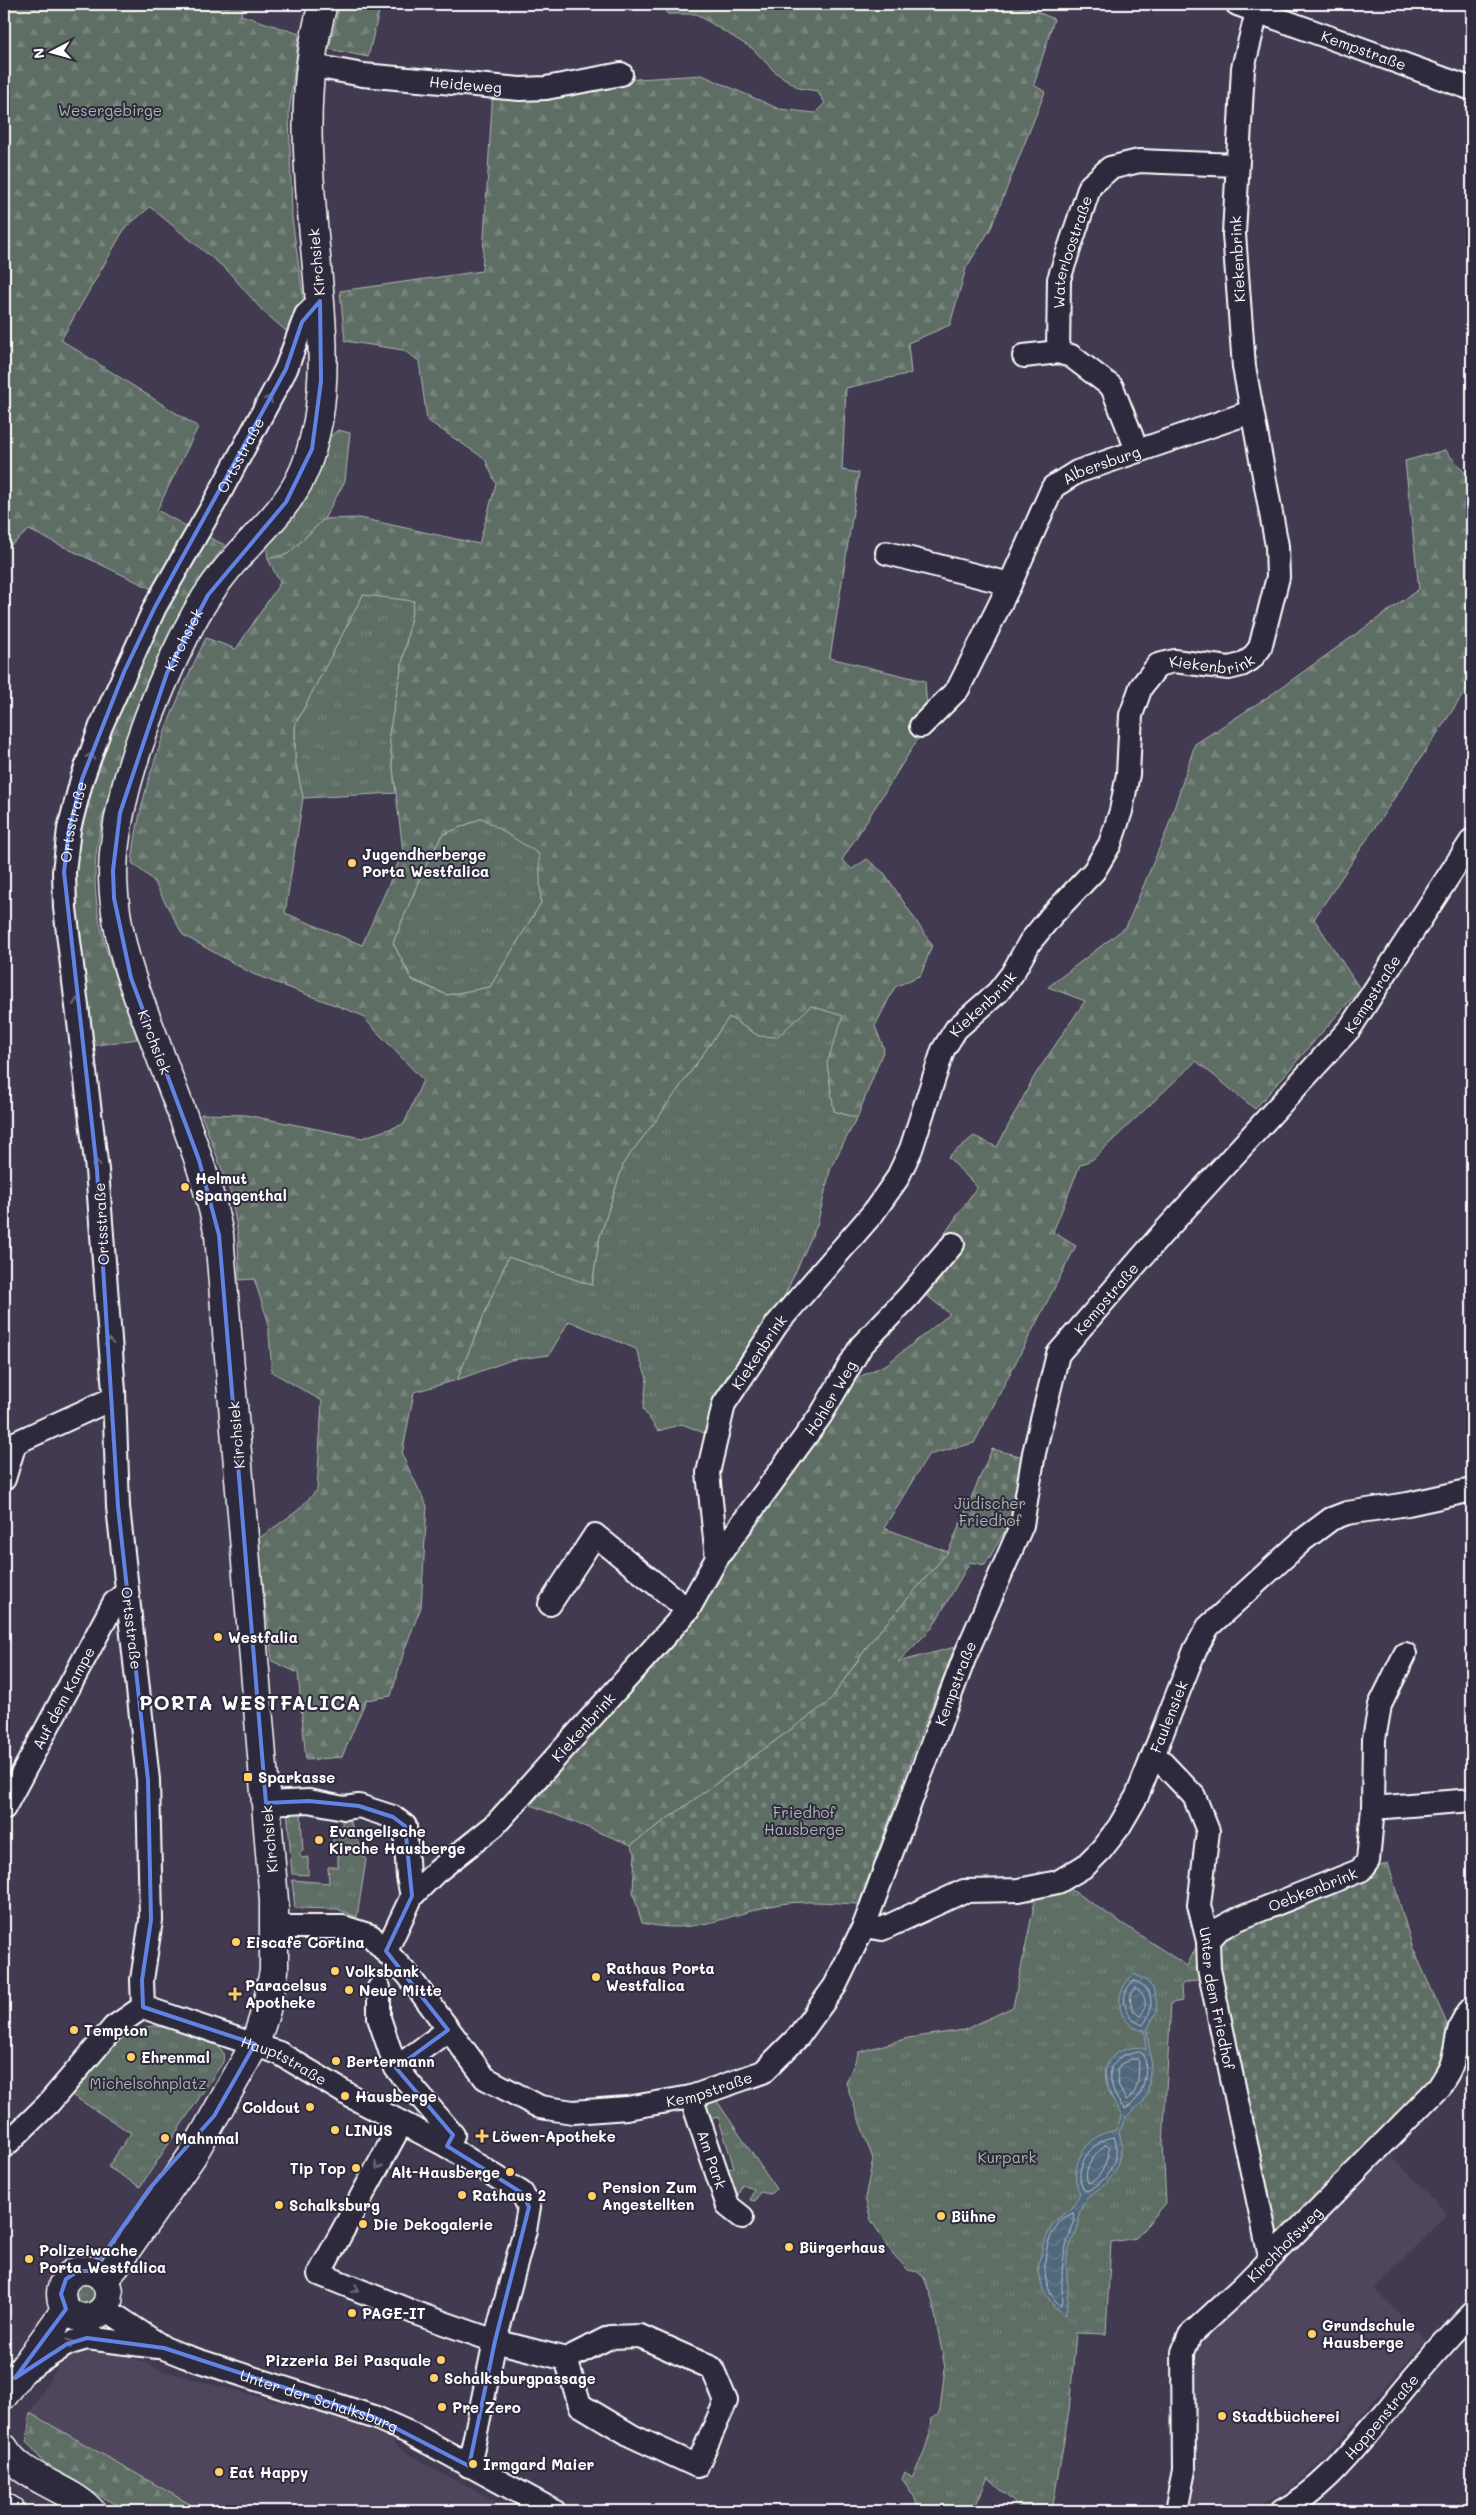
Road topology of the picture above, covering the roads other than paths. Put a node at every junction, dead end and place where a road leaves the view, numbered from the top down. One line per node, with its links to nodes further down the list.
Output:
1 (323, 4): 3 (main road, Kirchsiek)
2 (1251, 6): 5 (street, Kempstraße); 6 (street, Kiekenbrink)
3 (309, 65): 4 (street, Heideweg); 7 (main road, Kirchsiek)
4 (621, 74)
5 (1472, 89)
6 (1236, 165): 8 (street, Waterloostraße); 10 (street, Kiekenbrink)
7 (320, 301): 17 (street, Ortsstraße, one-way to 7); 27 (main road, Kirchsiek)
8 (1058, 352): 9 (street); 11 (street)
9 (1024, 356)
10 (1251, 412): 11 (street, Albersburg); 20 (street, Kiekenbrink)
11 (1137, 450): 13 (street, Albersburg)
12 (887, 553): 13 (street)
13 (1010, 584): 14 (street, Albersburg)
14 (921, 726)
15 (1472, 840): 31 (street, Kempstraße)
16 (953, 1244): 20 (street, Hohler Weg)
17 (114, 1398): 18 (street); 21 (street, Ortsstraße)
18 (4, 1479)
19 (1472, 1490): 25 (street, Faulensiek)
20 (717, 1558): 23 (street, Kiekenbrink)
21 (127, 1592): 28 (street, Auf dem Kampe); 36 (street, Ortsstraße)
22 (550, 1604): 23 (street)
23 (688, 1610): 30 (street, Kiekenbrink)
24 (1406, 1654): 29 (street, Oebkenbrink)
25 (1155, 1755): 31 (street, Faulensiek); 33 (street, Unter dem Friedhof)
26 (1472, 1800): 29 (street)
27 (266, 1803): 30 (street); 32 (main road, Kirchsiek)
28 (4, 1808)
29 (1373, 1808): 33 (street, Oebkenbrink)
30 (412, 1896): 34 (street, Kiekenbrink)
31 (864, 1926): 41 (street, Kempstraße)
32 (275, 1927): 34 (street, Kempstraße); 39 (main road, Kirchsiek)
33 (1208, 1941): 46 (street, Unter dem Friedhof)
34 (386, 1950): 38 (street, Kempstraße)
35 (379, 1988): 40 (street)
36 (143, 2007): 39 (street, Hauptstraße); 44 (street)
37 (1472, 2008): 46 (street, Kirchhofsweg)
38 (448, 2030): 40 (street); 41 (street, Kempstraße)
39 (255, 2044): 42 (street, Hauptstraße); 47 (main road, Kirchsiek)
40 (396, 2068): 43 (street)
41 (691, 2097): 45 (street, Am Park)
42 (401, 2124): 43 (street, Hauptstraße); 51 (street, one-way to 51)
43 (447, 2146): 51 (street, Hauptstraße)
44 (4, 2147)
45 (742, 2217)
46 (1270, 2257): 63 (street, Kirchhofsweg)
47 (98, 2276): 48 (main road); 49 (main road)
48 (104, 2308): 49 (main road); 52 (street, Unter der Schalksburg)
49 (66, 2309): 54 (main road)
50 (1472, 2313): 64 (street, Hoppenstraße)
51 (495, 2340): 53 (street); 56 (street, Hauptstraße)
52 (164, 2348): 54 (street, Unter der Schalksburg, one-way to 52); 56 (street, Unter der Schalksburg)
53 (566, 2359): 53 (street)
54 (10, 2386)
55 (4, 2448): 61 (main road)
56 (470, 2466): 62 (street)
57 (4, 2478): 60 (main road)
58 (4, 2507): 59 (main road)
59 (11, 2511)
60 (73, 2511)
61 (91, 2511)
62 (554, 2511)
63 (1176, 2511)
64 (1282, 2511)

